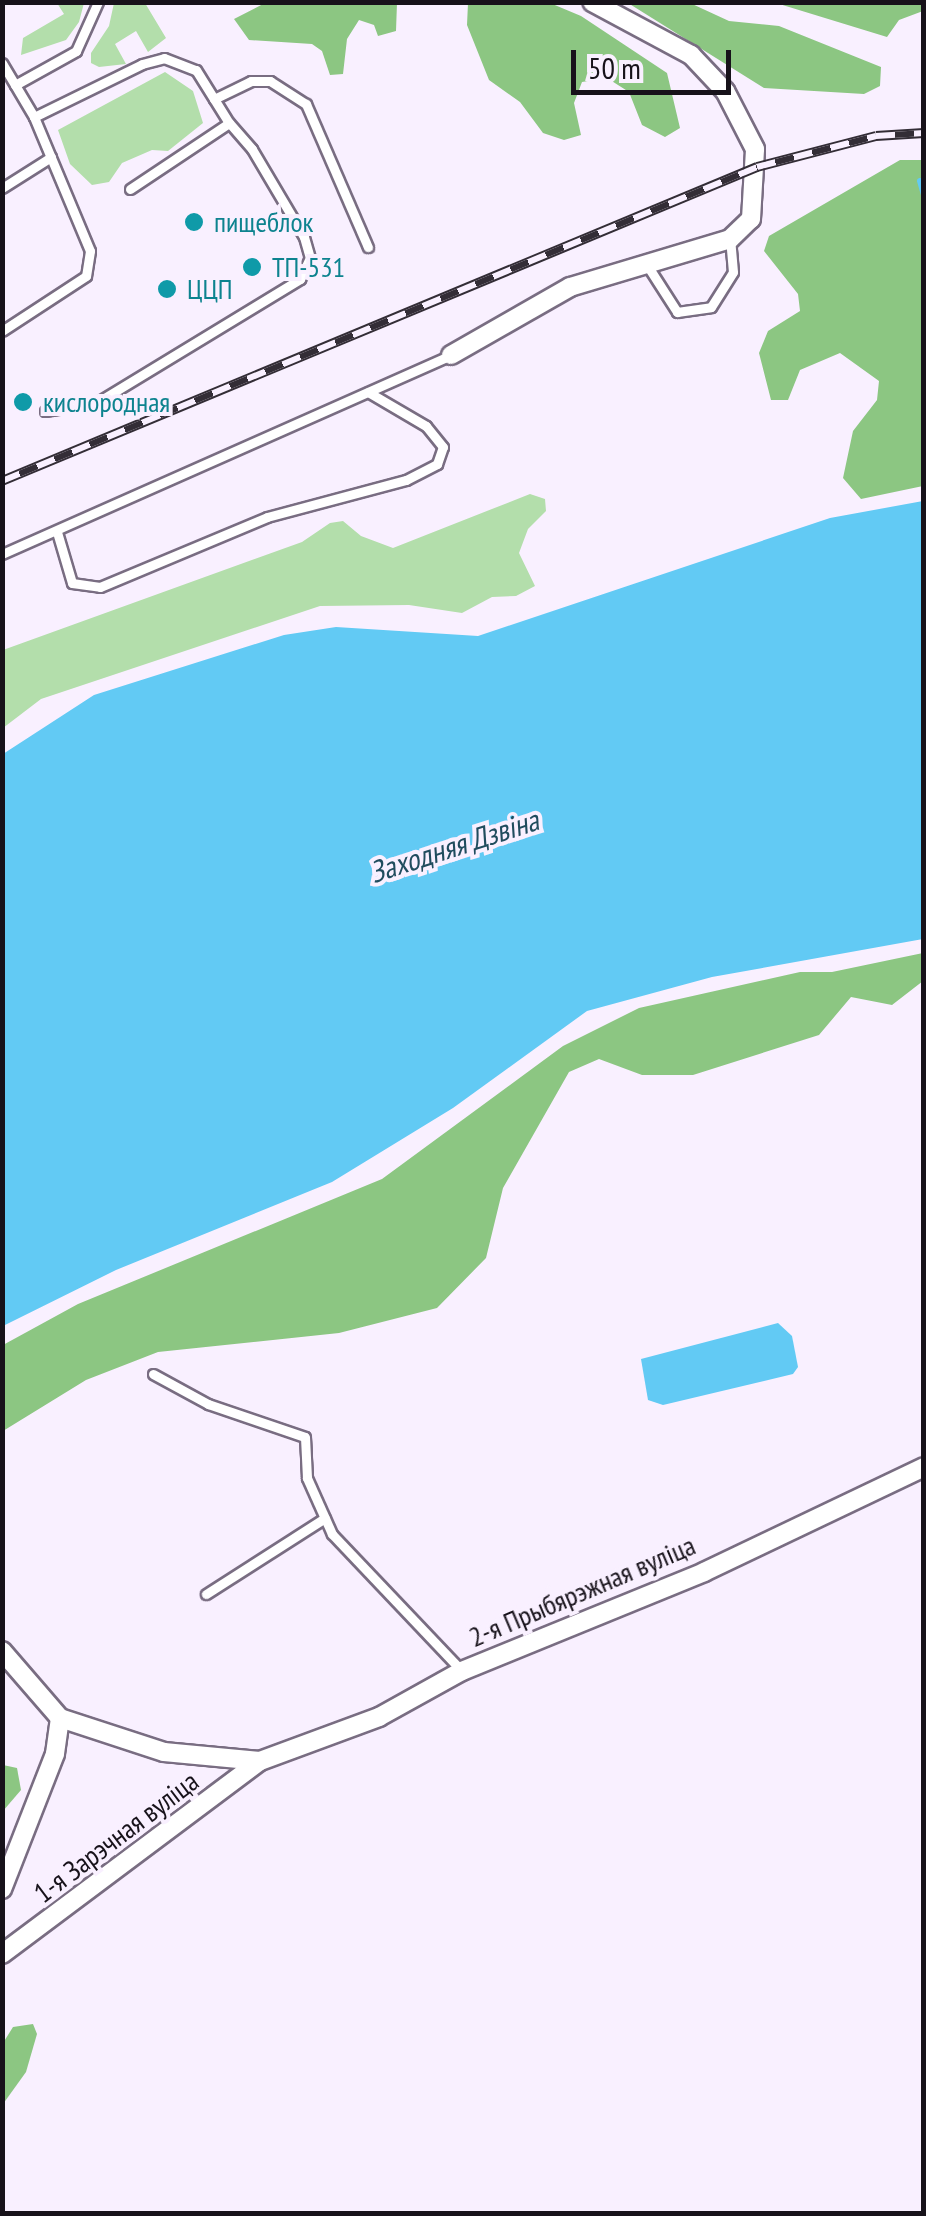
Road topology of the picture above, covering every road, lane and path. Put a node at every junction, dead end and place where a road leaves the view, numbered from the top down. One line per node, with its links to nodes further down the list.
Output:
1 (98, 2): 4 (lane)
2 (592, 2): 11 (street)
3 (2, 63): 4 (lane)
4 (16, 85): 6 (lane)
5 (214, 99): 6 (lane); 7 (lane); 12 (lane)
6 (34, 117): 8 (lane)
7 (229, 123): 10 (lane); 17 (lane)
8 (52, 158): 9 (lane); 14 (lane)
9 (2, 188)
10 (130, 189)
11 (730, 239): 13 (street); 13 (lane)
12 (368, 247)
13 (648, 265): 15 (street)
14 (2, 331)
15 (451, 355): 16 (lane)
16 (368, 392): 18 (lane); 18 (lane)
17 (45, 412)
18 (56, 532): 19 (lane)
19 (2, 554)
20 (153, 1374): 22 (lane)
21 (924, 1467): 25 (street, 2-я Прыбярэжная вуліца)
22 (325, 1518): 23 (lane); 25 (lane)
23 (206, 1594)
24 (2, 1651): 26 (street)
25 (462, 1671): 27 (street, 2-я Прыбярэжная вуліца)
26 (60, 1718): 27 (street); 28 (street)
27 (260, 1761): 29 (street, 1-я Зарэчная вуліца)
28 (2, 1889)
29 (2, 1954)

